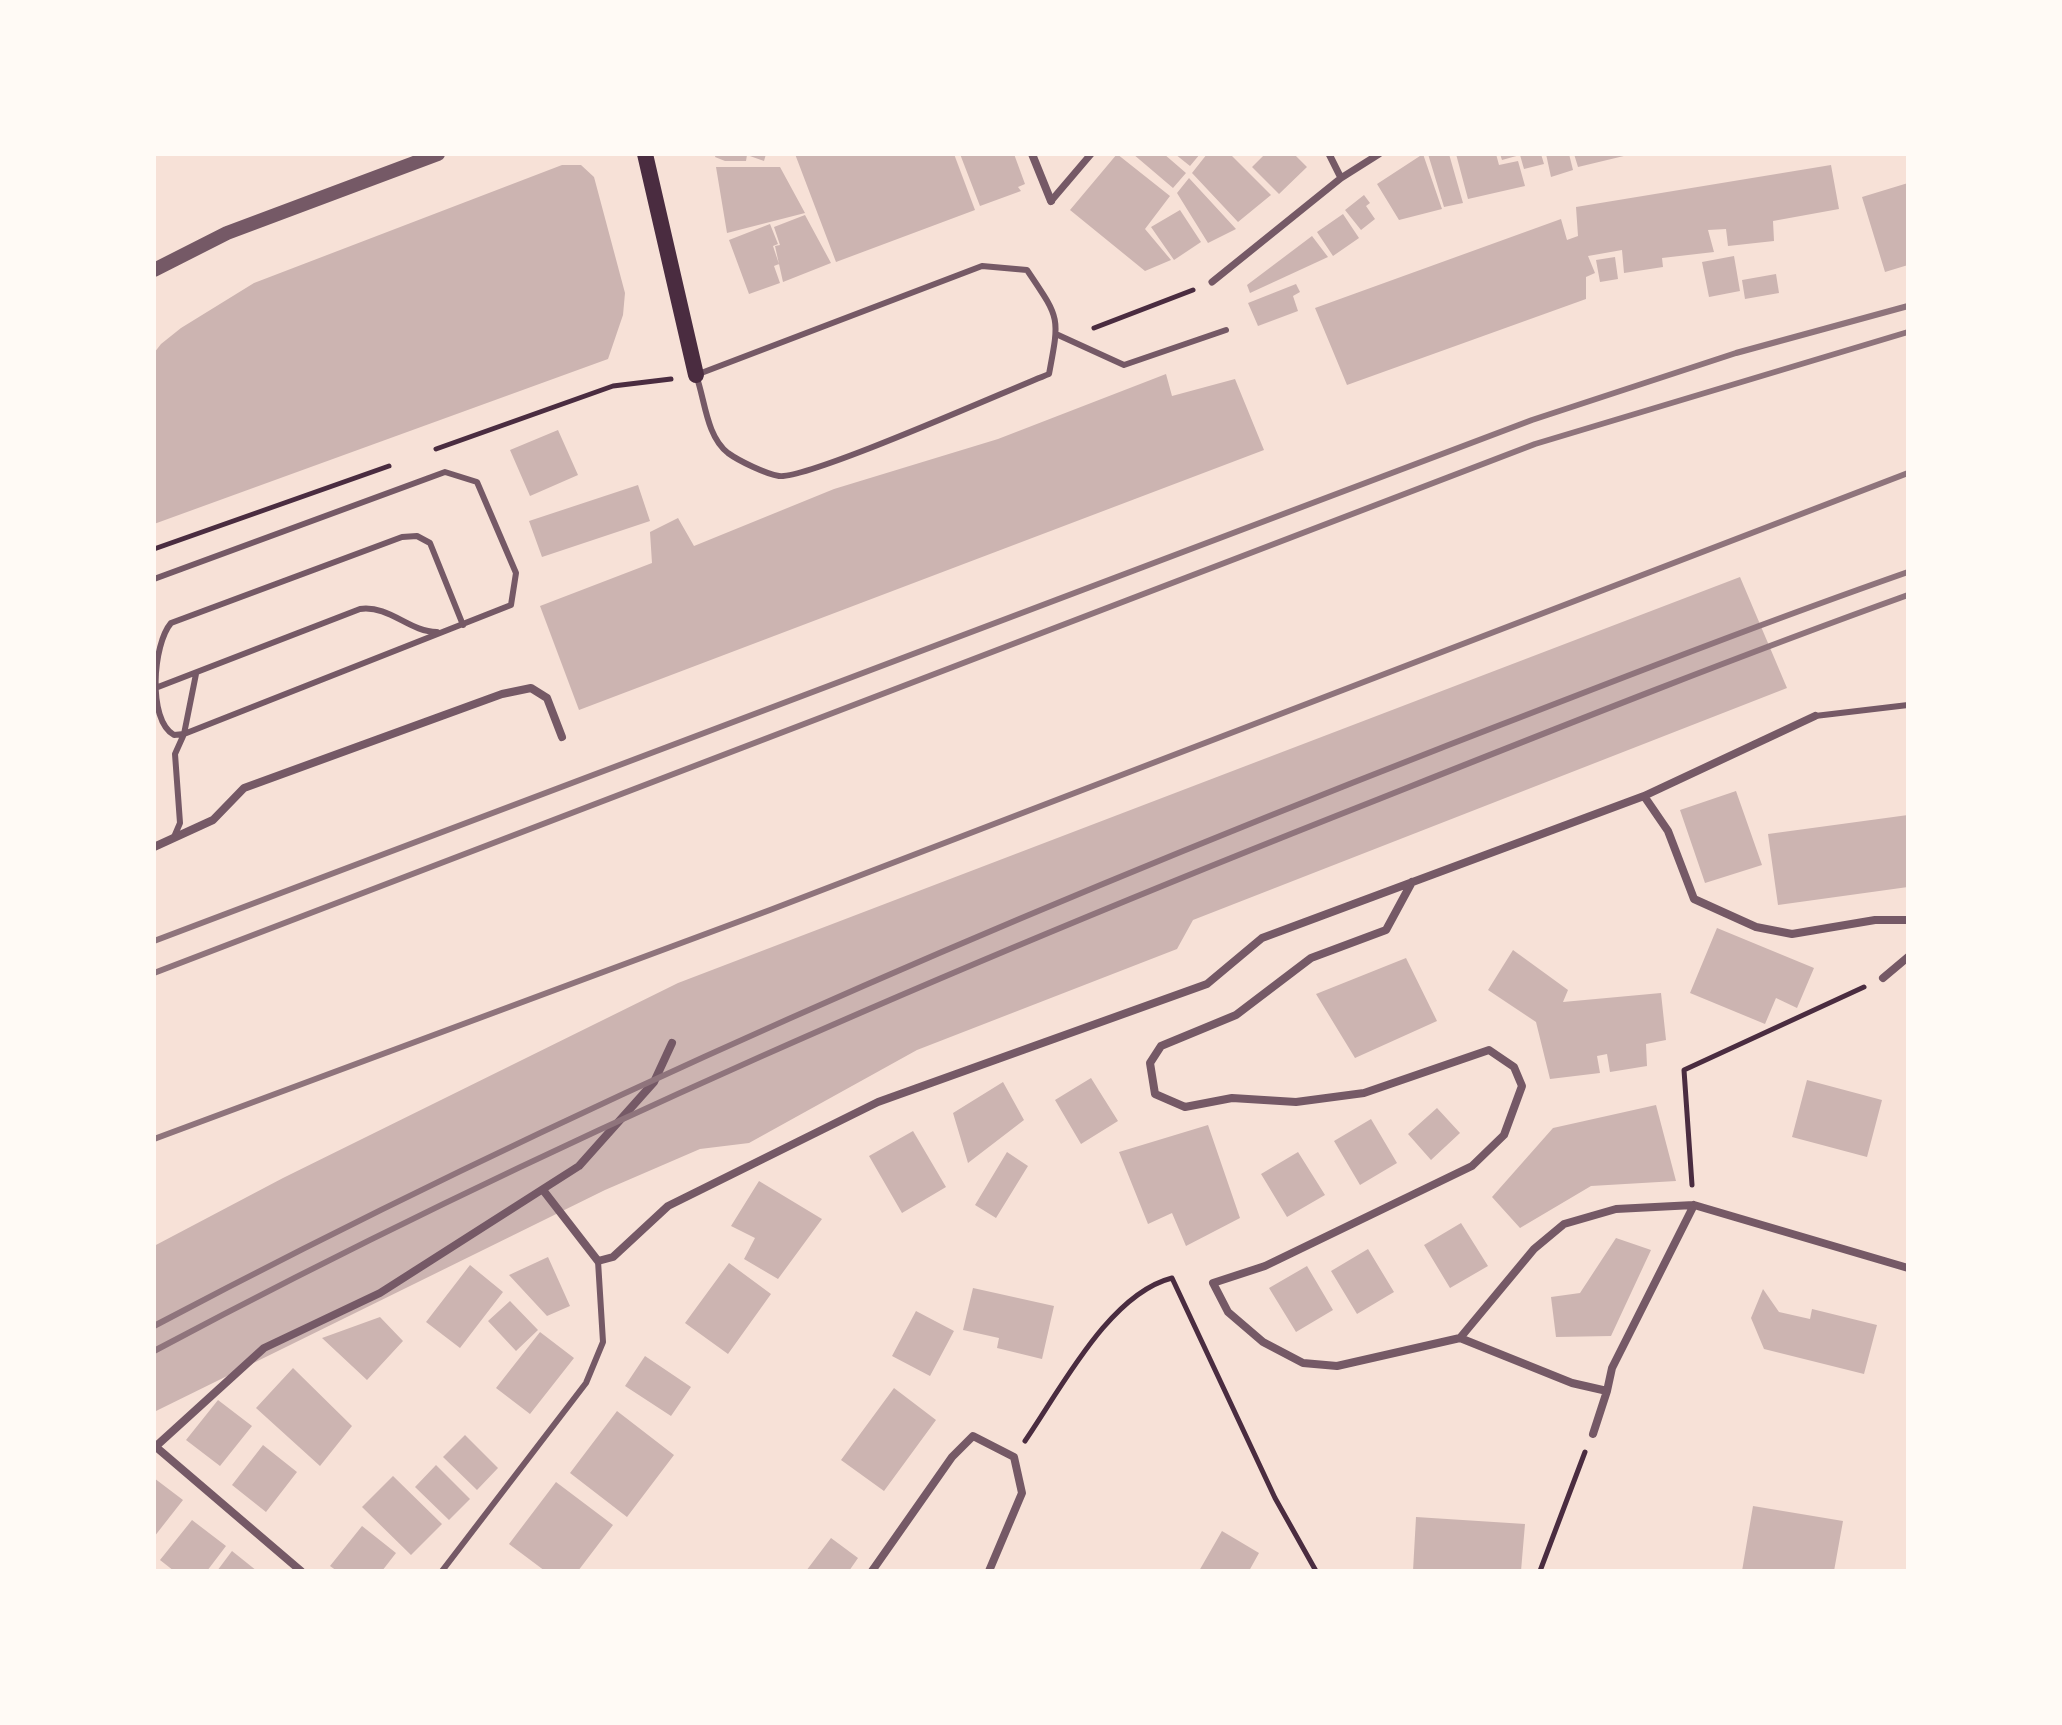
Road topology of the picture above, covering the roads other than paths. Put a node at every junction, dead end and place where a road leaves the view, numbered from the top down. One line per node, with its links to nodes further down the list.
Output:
1 (438, 154): 9 (street)
2 (645, 154): 13 (main road)
3 (1032, 154): 8 (street)
4 (1091, 154): 8 (street)
5 (1329, 154): 7 (street)
6 (1379, 154): 7 (street)
7 (1341, 178): 10 (street)
8 (1051, 201)
9 (154, 270)
10 (1212, 282)
11 (1226, 330): 12 (lane)
12 (1056, 334): 13 (lane); 13 (lane)
13 (696, 375)
14 (154, 579): 15 (lane)
15 (463, 625): 16 (lane); 18 (lane)
16 (445, 632): 17 (lane); 21 (lane)
17 (196, 674): 18 (lane); 21 (lane)
18 (158, 687): 21 (lane)
19 (1908, 705): 20 (lane)
20 (1815, 716): 23 (street)
21 (184, 734): 24 (lane)
22 (562, 737): 24 (street)
23 (1644, 796): 26 (street); 27 (street)
24 (169, 842): 25 (street)
25 (154, 847)
26 (1412, 882): 33 (street); 35 (street)
27 (1908, 920)
28 (1908, 957): 29 (street)
29 (1883, 978)
30 (672, 1043): 31 (street)
31 (543, 1190): 33 (street); 38 (street)
32 (1694, 1205): 34 (street); 35 (street); 36 (street)
33 (598, 1261): 40 (lane)
34 (1908, 1268)
35 (1460, 1338): 36 (street)
36 (1607, 1391): 37 (street)
37 (1593, 1434)
38 (155, 1448): 39 (street)
39 (301, 1571)
40 (442, 1571)
41 (872, 1571): 42 (street)
42 (989, 1571)

